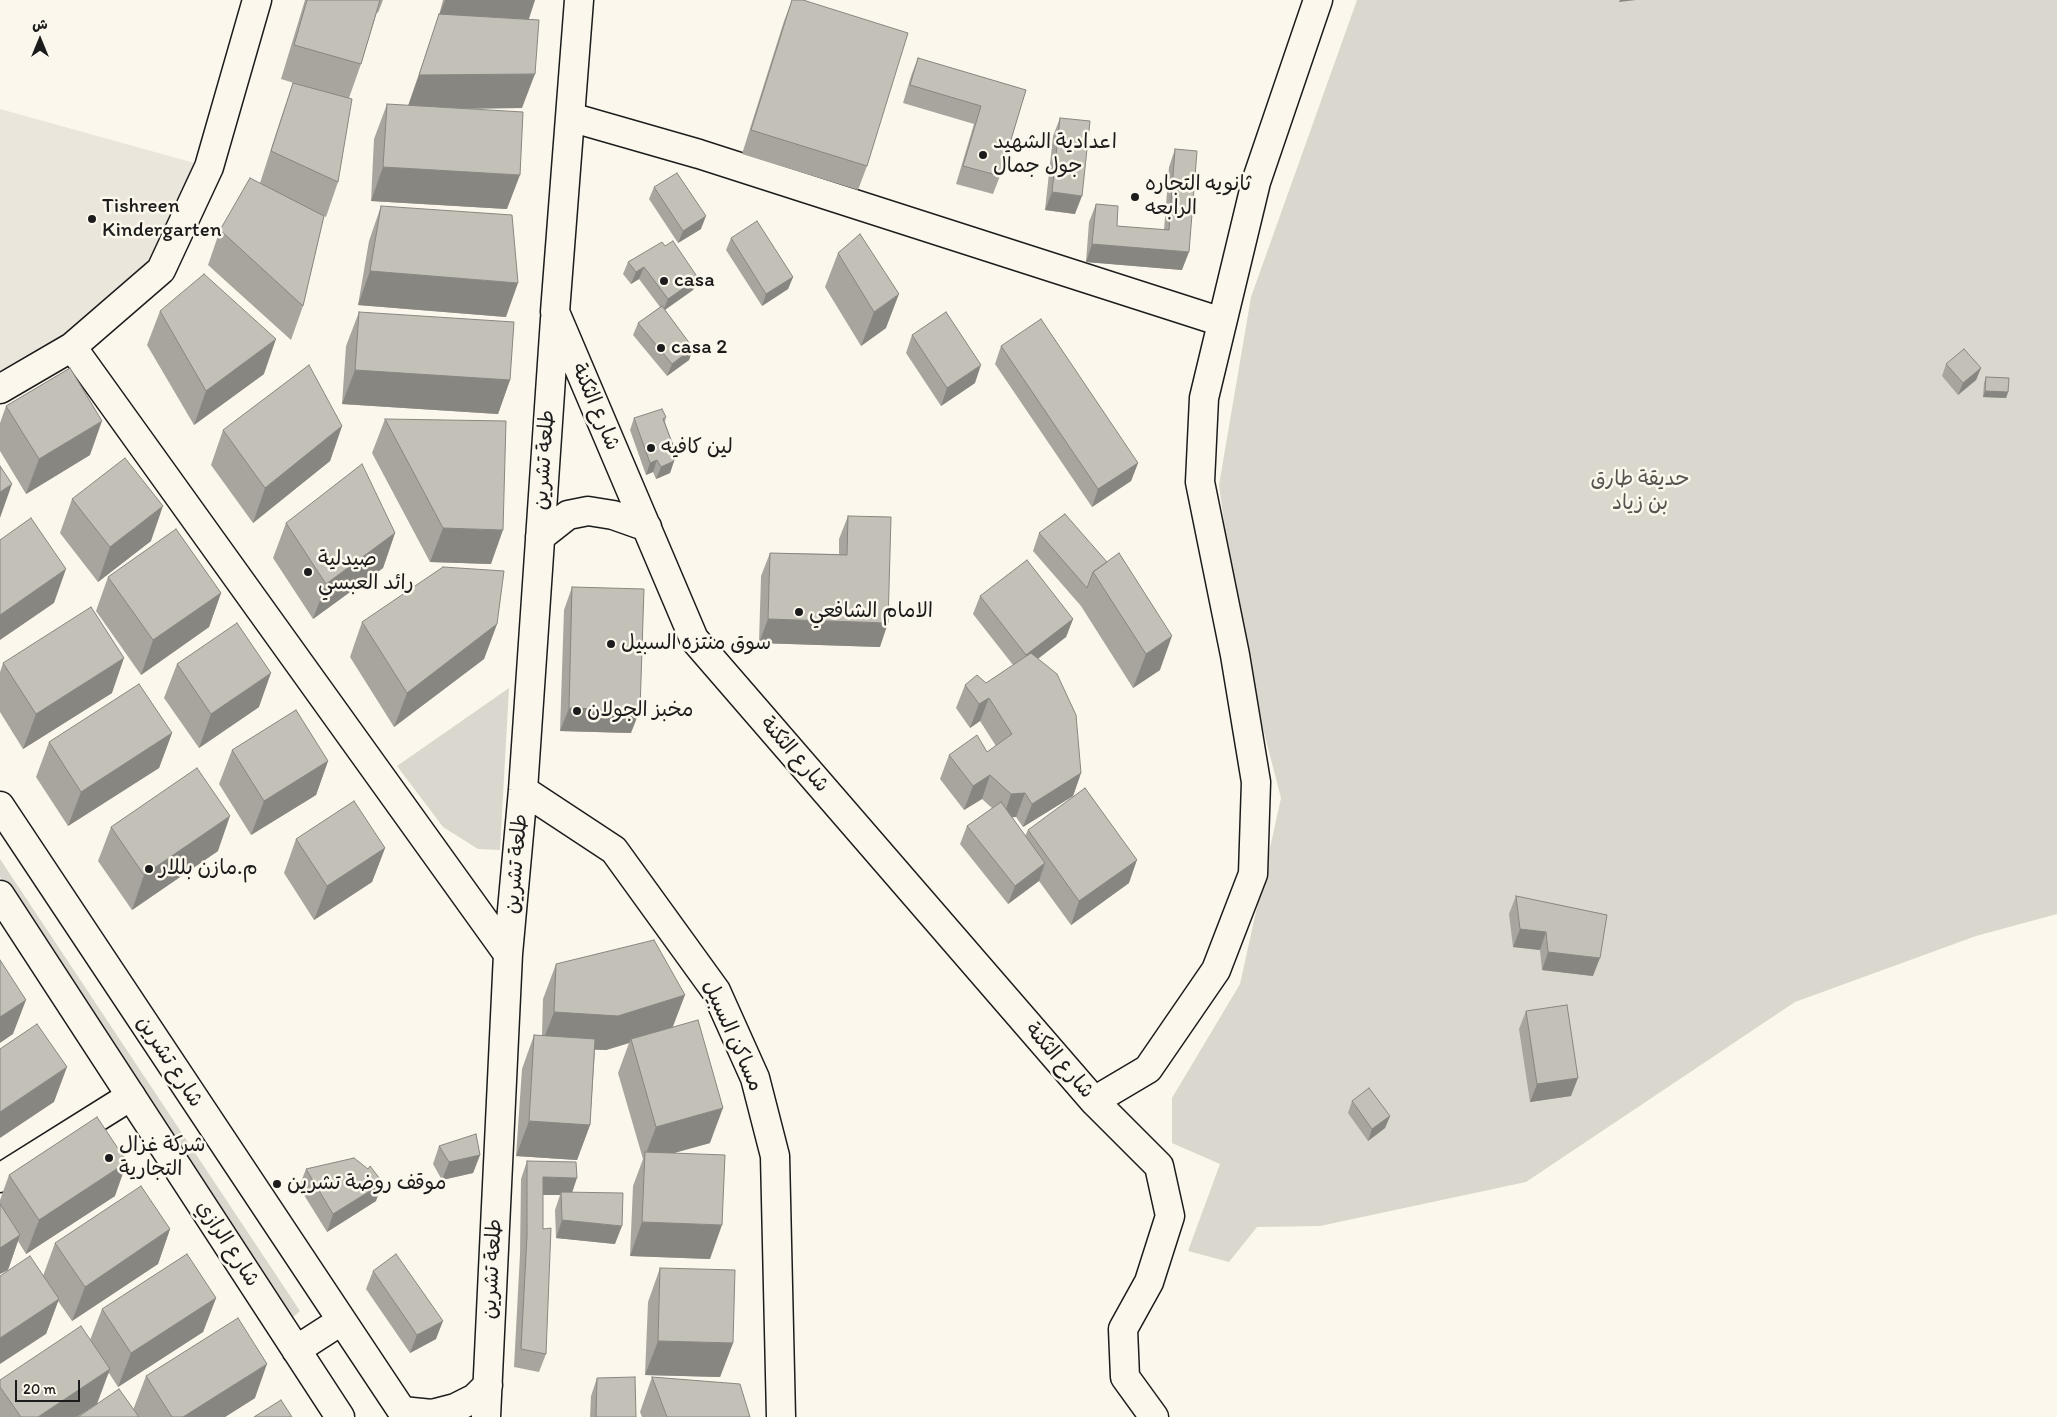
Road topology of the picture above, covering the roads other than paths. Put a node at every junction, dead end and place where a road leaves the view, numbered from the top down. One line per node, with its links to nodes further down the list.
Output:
1 (257, 0): 7 (street)
2 (579, 0): 4 (street, شارع الثكنة)
3 (1318, 0): 6 (street)
4 (570, 117): 5 (street, شارع الثكنة); 6 (street)
5 (555, 312): 9 (street, شارع الثكنة); 10 (street, طلعة تشرين)
6 (1222, 322): 16 (street)
7 (72, 347): 8 (street); 14 (street)
8 (0, 389)
9 (647, 527): 10 (street); 16 (street, شارع الثكنة)
10 (540, 537): 11 (street, طلعة تشرين)
11 (523, 790): 14 (street, طلعة تشرين); 24 (street, مساكن السبيل)
12 (0, 806): 18 (street, شارع تشرين)
13 (0, 895): 15 (street, شارع الرازي)
14 (508, 954): 20 (street, طلعة تشرين)
15 (131, 1096): 17 (street); 19 (street, شارع الرازي)
16 (1094, 1101): 25 (street, شارع الثكنة)
17 (0, 1178)
18 (341, 1321): 19 (street); 21 (street, شارع تشرين)
19 (296, 1350): 22 (street, شارع الرازي)
20 (488, 1384): 21 (street); 23 (street, طلعة تشرين)
21 (404, 1414)
22 (340, 1417)
23 (486, 1417)
24 (781, 1417)
25 (1154, 1417)

